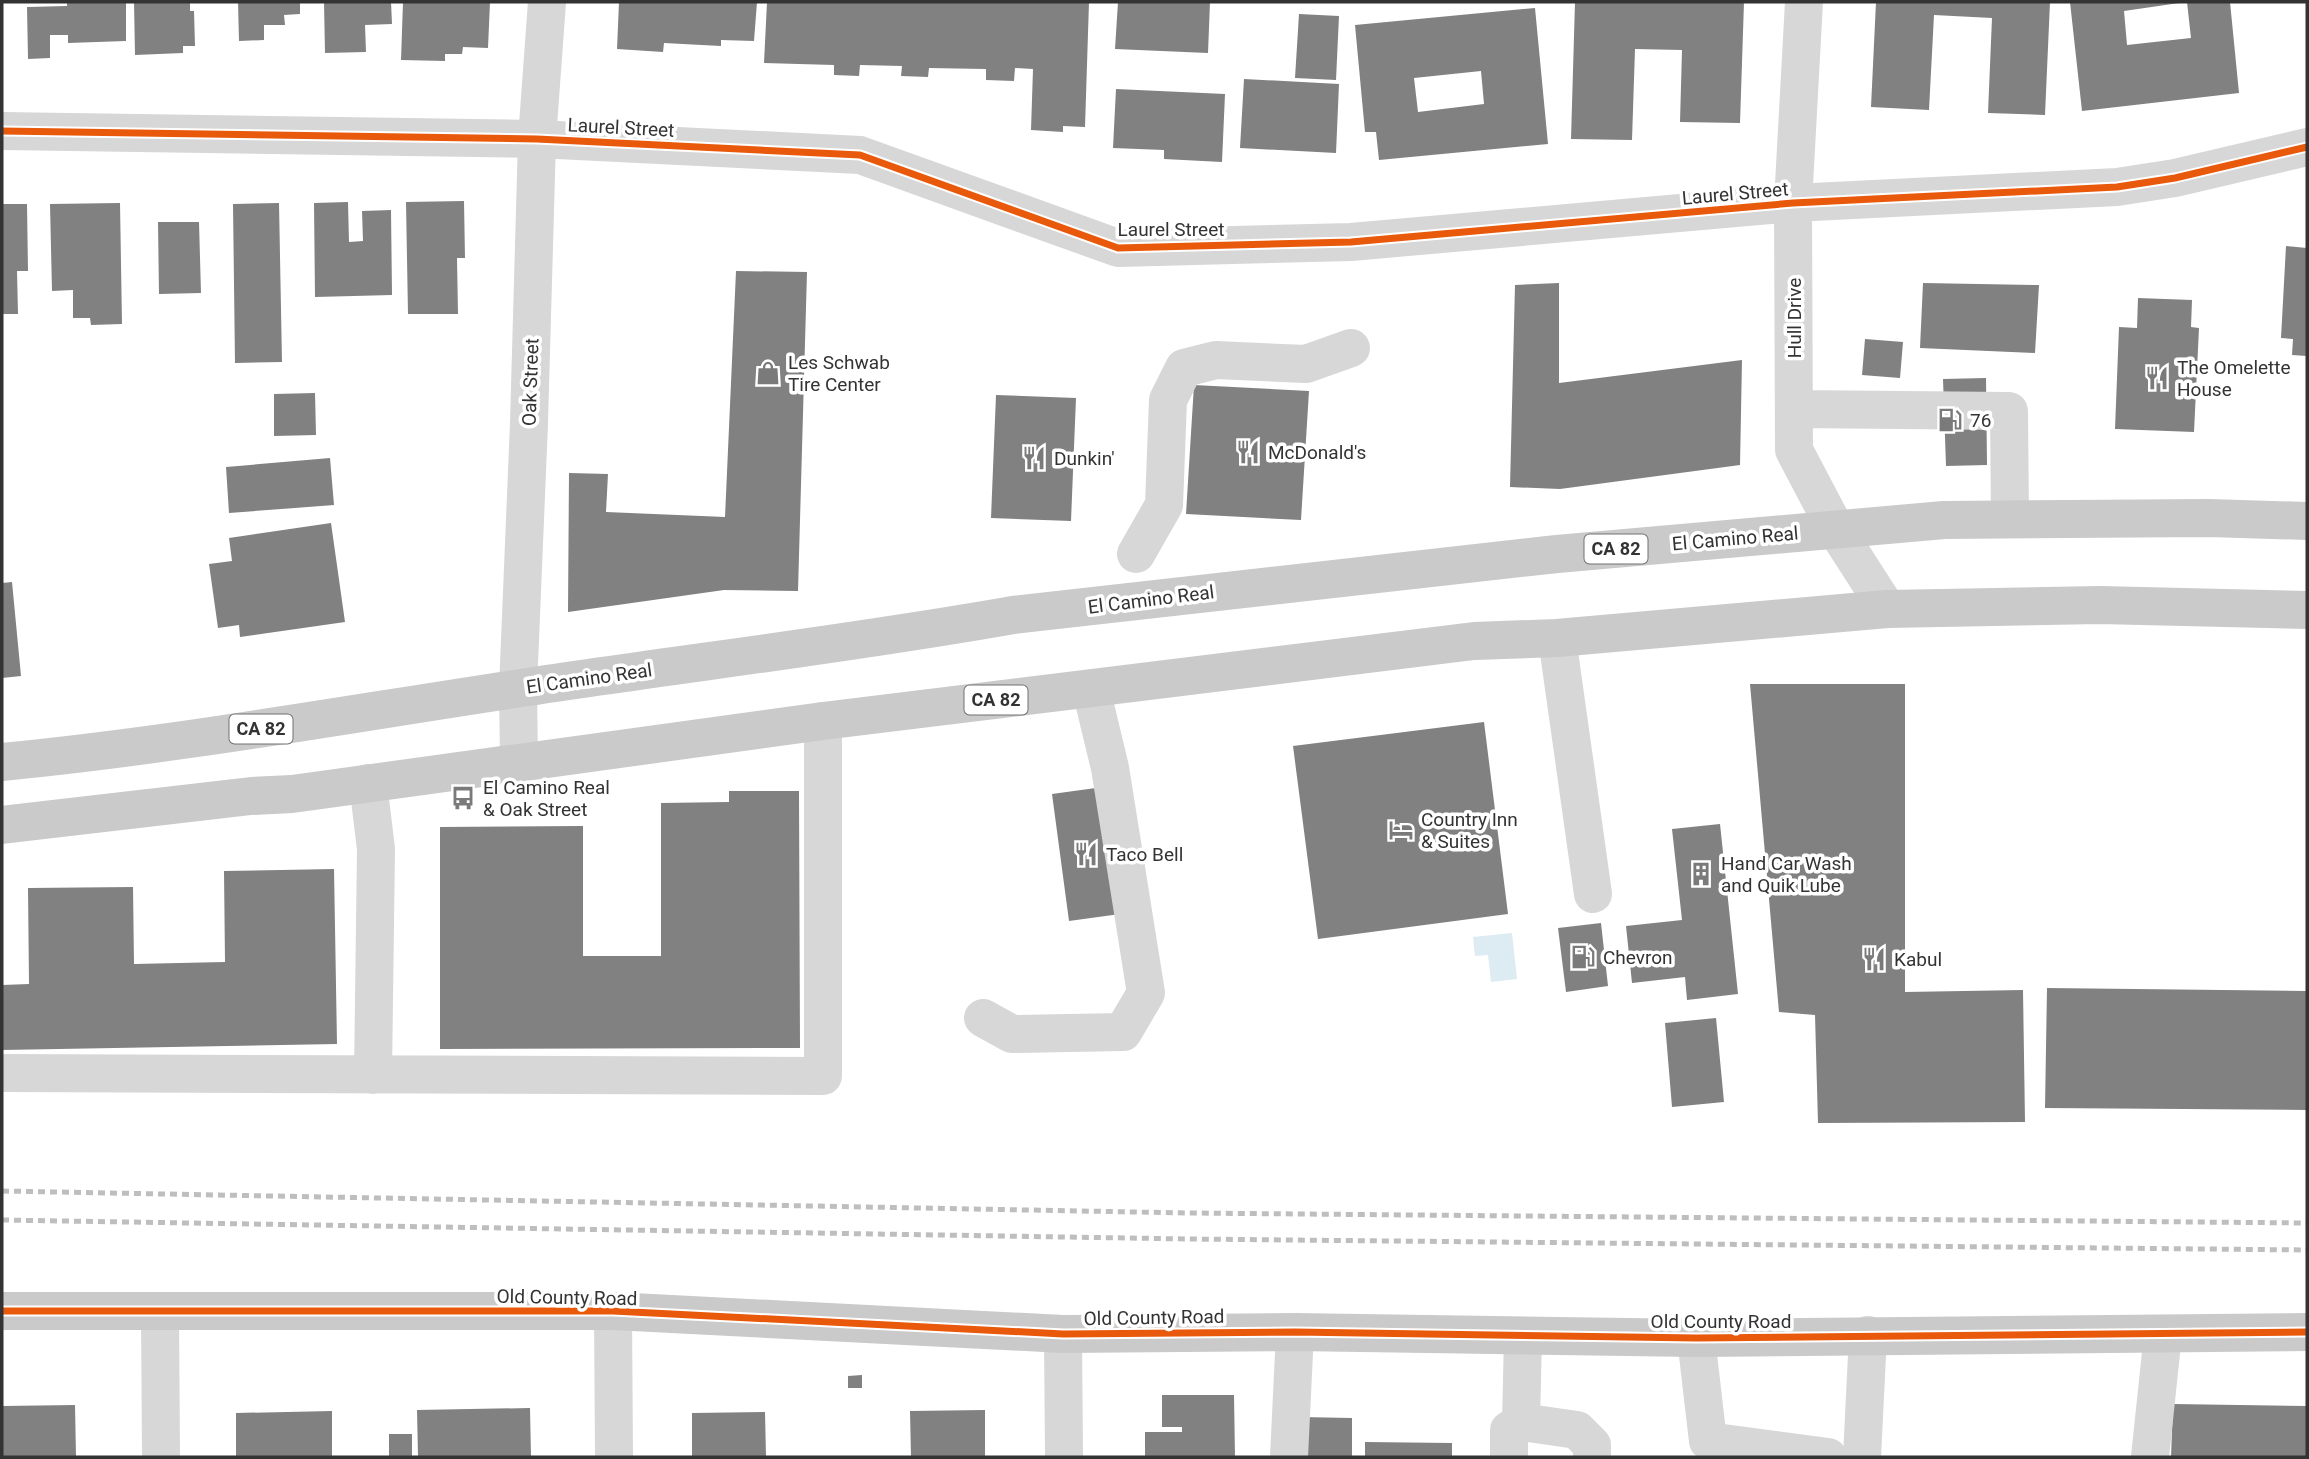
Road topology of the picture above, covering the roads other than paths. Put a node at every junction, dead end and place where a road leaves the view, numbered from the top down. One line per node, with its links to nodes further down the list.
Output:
1 (547, 2): 4 (street, Oak Street)
2 (1804, 2): 6 (street, Hull Drive)
3 (2, 131): 4 (street, Laurel Street)
4 (537, 138): 6 (street, Laurel Street); 16 (street, Oak Street)
5 (2307, 147): 6 (street, Laurel Street)
6 (1793, 203): 8 (street, Hull Drive)
7 (1351, 348): 12 (street)
8 (1794, 409): 9 (street); 11 (street, Hull Drive)
9 (2010, 519): 10 (main road, El Camino Real / CA 82); 11 (main road, El Camino Real / CA 82)
10 (2307, 522)
11 (1835, 528): 13 (street, Hull Drive); 16 (main road, El Camino Real / CA 82)
12 (1136, 554)
13 (1887, 609): 14 (main road, CA 82); 15 (main road, CA 82)
14 (2307, 610)
15 (1557, 638): 17 (main road, CA 82); 23 (street)
16 (518, 688): 19 (main road, El Camino Real / CA 82); 20 (street, Oak Street)
17 (1091, 689): 18 (main road, CA 82); 24 (street)
18 (823, 721): 20 (main road, CA 82); 26 (street)
19 (2, 762)
20 (519, 762): 21 (main road, CA 82)
21 (368, 783): 22 (main road, CA 82); 26 (street)
22 (2, 825)
23 (1593, 894)
24 (983, 1018)
25 (2, 1073): 26 (street)
26 (373, 1075)
27 (2, 1311): 29 (main road, Old County Road)
28 (613, 1311): 29 (main road, Old County Road); 32 (main road, Old County Road); 39 (street)
29 (160, 1312): 38 (street)
30 (1295, 1332): 32 (main road, Old County Road); 35 (main road, Old County Road); 41 (street)
31 (2307, 1332): 33 (main road, Old County Road)
32 (1063, 1334): 40 (street)
33 (2163, 1334): 34 (main road, Old County Road); 45 (street)
34 (1868, 1335): 36 (main road, Old County Road); 44 (street)
35 (1523, 1336): 36 (main road, Old County Road); 37 (street)
36 (1696, 1338): 43 (street)
37 (1515, 1440): 42 (street)
38 (161, 1457)
39 (614, 1457)
40 (1064, 1457)
41 (1289, 1457)
42 (1592, 1457)
43 (1828, 1457)
44 (1862, 1457)
45 (2150, 1457)

